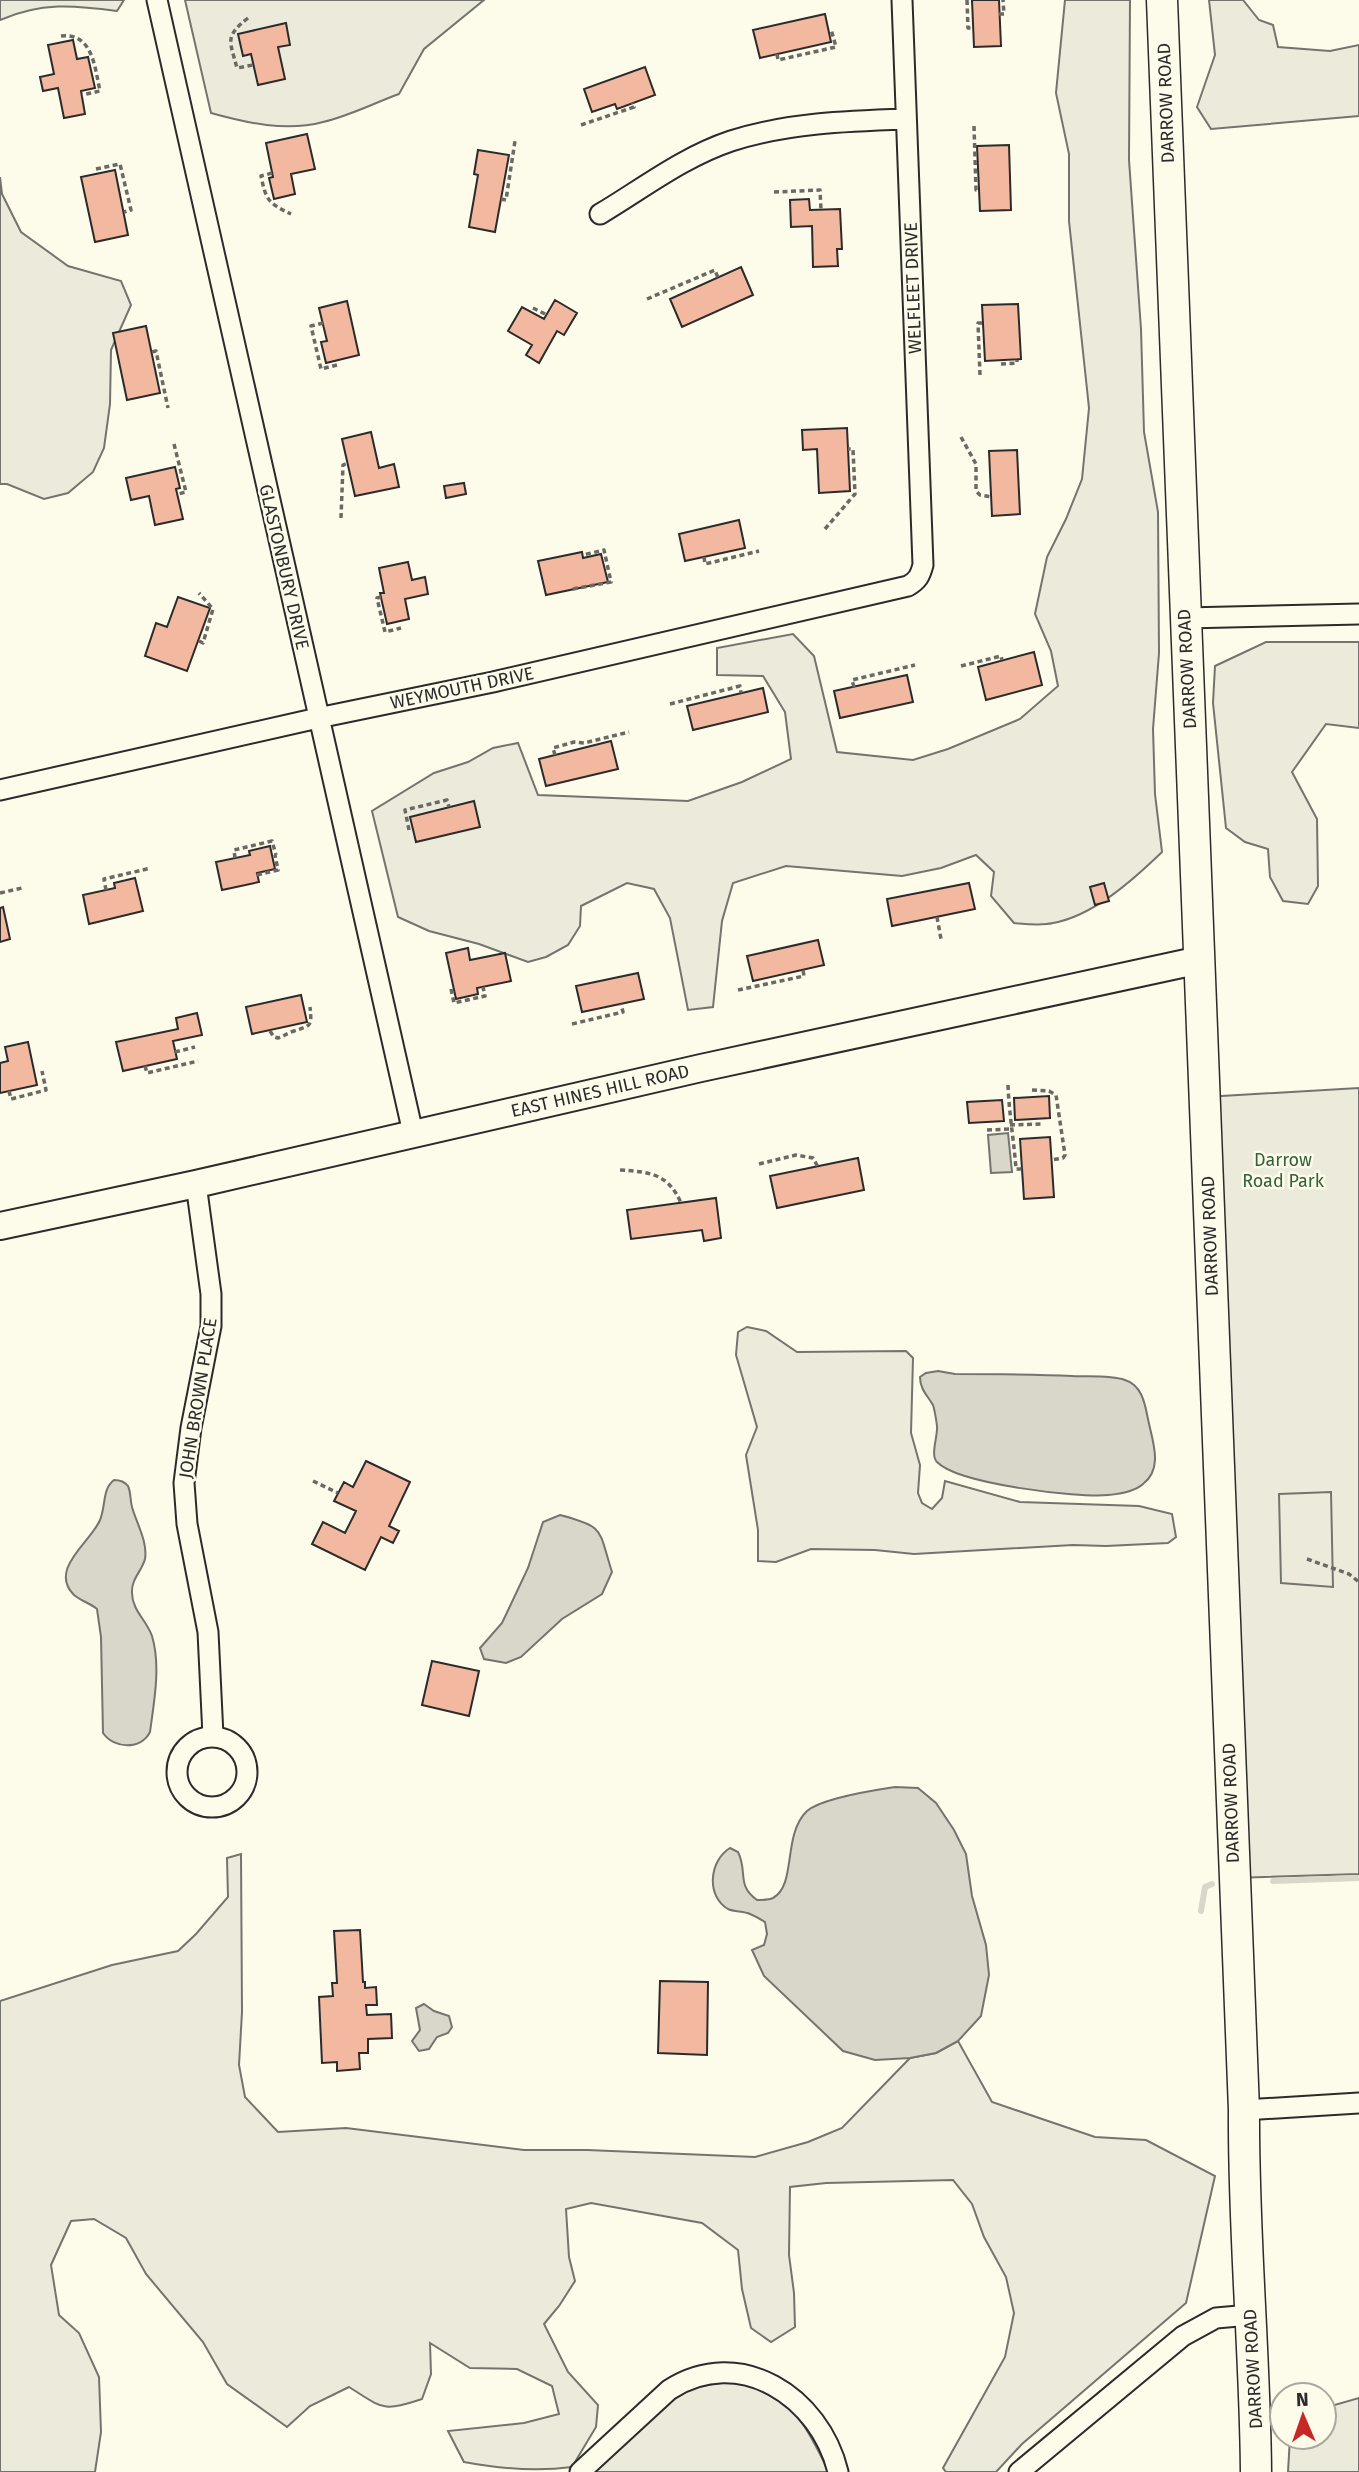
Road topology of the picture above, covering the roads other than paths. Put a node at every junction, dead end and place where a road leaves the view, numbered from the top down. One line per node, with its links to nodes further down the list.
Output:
1 (157, 0): 9 (street, GLASTONBURY DRIVE)
2 (902, 0): 4 (street, WELFLEET DRIVE)
3 (1162, 0): 8 (main road, DARROW ROAD)
4 (905, 119): 5 (street); 6 (street, WELFLEET DRIVE)
5 (600, 214)
6 (920, 576): 9 (street, WEYMOUTH DRIVE)
7 (1359, 614): 8 (street)
8 (1185, 618): 11 (main road, DARROW ROAD)
9 (318, 718): 10 (street, WEYMOUTH DRIVE); 12 (street, GLASTONBURY DRIVE)
10 (0, 790)
11 (1200, 960): 12 (street, EAST HINES HILL ROAD); 17 (main road, DARROW ROAD)
12 (414, 1133): 13 (street, EAST HINES HILL ROAD)
13 (196, 1184): 14 (street, EAST HINES HILL ROAD); 15 (street, JOHN BROWN PLACE)
14 (0, 1226)
15 (213, 1736)
16 (1359, 2103): 17 (street)
17 (1244, 2110): 18 (main road, DARROW ROAD)
18 (1250, 2315): 21 (street); 22 (main road, DARROW ROAD)
19 (580, 2472): 20 (street)
20 (838, 2472)
21 (1019, 2472)
22 (1256, 2472)

